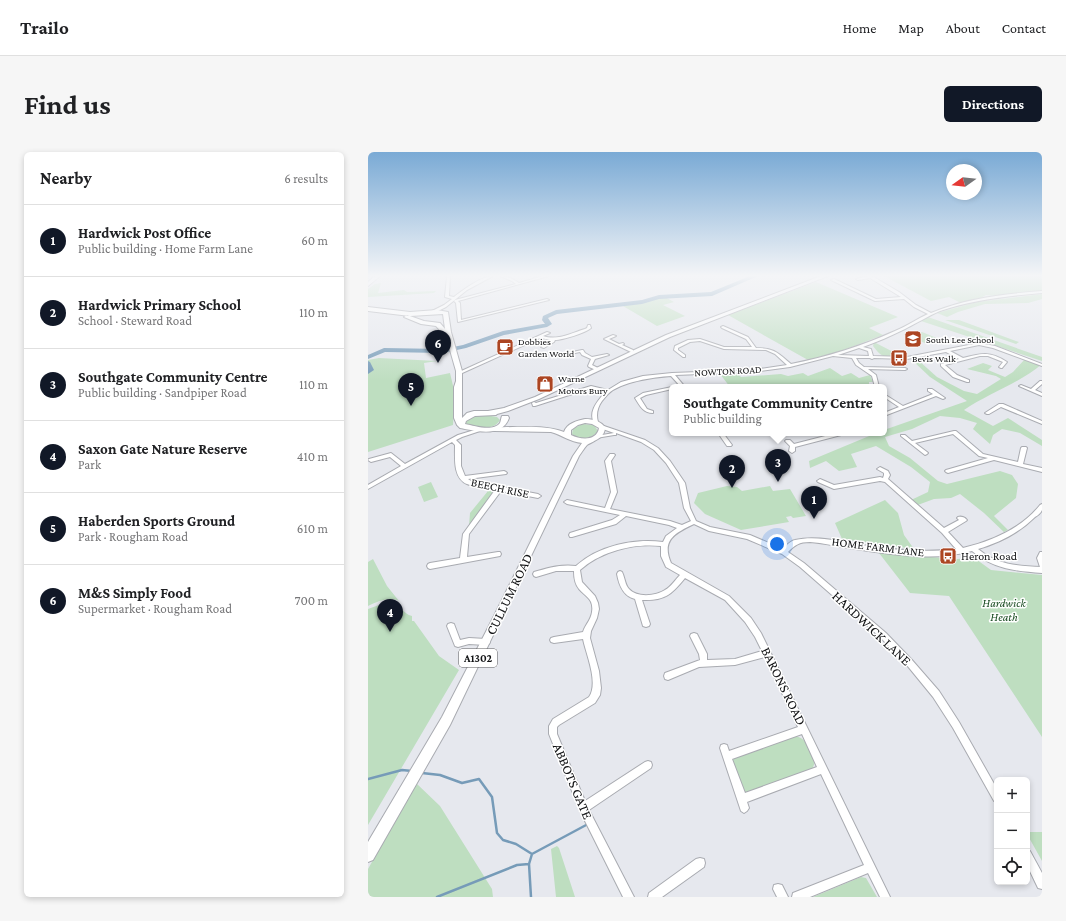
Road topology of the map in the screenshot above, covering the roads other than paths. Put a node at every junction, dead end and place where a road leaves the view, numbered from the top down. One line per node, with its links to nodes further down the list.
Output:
1 (383, 311): 10 (highway)
2 (435, 311): 10 (street)
3 (443, 311): 11 (street)
4 (458, 311): 5 (street)
5 (501, 311)
6 (734, 311): 27 (highway)
7 (925, 311): 12 (street)
8 (941, 311): 12 (street, NOWTON ROAD)
9 (368, 312): 13 (highway)
10 (430, 313): 11 (highway); 13 (highway)
11 (445, 314): 14 (highway); 22 (highway)
12 (931, 314): 21 (street, NOWTON ROAD)
13 (420, 322): 14 (highway)
14 (428, 323): 22 (highway)
15 (589, 326): 20 (street)
16 (723, 327): 24 (street)
17 (548, 333): 19 (street)
18 (614, 336): 27 (street)
19 (541, 337): 20 (street); 44 (street)
20 (553, 341): 23 (street)
21 (874, 341): 25 (street, NOWTON ROAD); 26 (street)
22 (451, 346): 44 (highway); 57 (highway)
23 (543, 347)
24 (754, 348): 31 (street); 39 (street)
25 (856, 348): 26 (street, NOWTON ROAD); 28 (street, NOWTON ROAD)
26 (870, 350): 36 (street)
27 (632, 351): 42 (highway)
28 (848, 351): 33 (street, NOWTON ROAD); 34 (street)
29 (947, 351): 36 (street); 37 (street); 38 (street)
30 (565, 354): 35 (street)
31 (683, 354)
32 (607, 355): 35 (street)
33 (827, 357): 34 (street); 39 (street, NOWTON ROAD)
34 (854, 357): 36 (street); 41 (street)
35 (591, 358): 42 (street)
36 (872, 358)
37 (962, 360): 40 (street); 48 (street)
38 (1042, 364)
39 (790, 366): 46 (street, NOWTON ROAD)
40 (1001, 367)
41 (865, 368): 43 (street); 51 (street)
42 (597, 369): 62 (highway)
43 (905, 369)
44 (458, 370): 57 (highway)
45 (665, 374): 46 (street, NOWTON ROAD); 47 (street); 56 (street, NOWTON ROAD)
46 (672, 374): 47 (street)
47 (677, 381): 50 (street)
48 (967, 381)
49 (1042, 382): 55 (street)
50 (678, 384)
51 (876, 384)
52 (1021, 386): 55 (street)
53 (669, 389): 65 (street)
54 (930, 390): 58 (street)
55 (1032, 390): 59 (street)
56 (608, 391): 62 (street); 64 (street, NOWTON ROAD)
57 (458, 394): 66 (highway); 73 (highway)
58 (936, 394): 61 (street); 63 (street)
59 (1042, 395)
60 (887, 397): 63 (street)
61 (943, 398)
62 (536, 400): 66 (highway); 69 (highway)
63 (902, 408): 68 (street)
64 (595, 411): 70 (street, NOWTON ROAD); 71 (street)
65 (650, 412)
66 (486, 413): 69 (highway); 73 (highway)
67 (987, 413): 72 (street)
68 (887, 414)
69 (505, 420): 77 (highway); 78 (main road)
70 (580, 422): 71 (main road); 74 (main road)
71 (596, 422): 75 (main road)
72 (1042, 423)
73 (462, 426): 76 (highway); 81 (street)
74 (572, 426): 79 (main road); 86 (main road)
75 (602, 427): 80 (street); 85 (main road)
76 (481, 429): 77 (highway); 81 (street)
77 (494, 429): 78 (main road)
78 (523, 430): 79 (main road)
79 (548, 431): 86 (main road)
80 (620, 434): 85 (street); 114 (street)
81 (460, 436): 87 (street)
82 (722, 436): 90 (street)
83 (833, 436): 88 (street)
84 (903, 436): 89 (street)
85 (595, 438): 86 (main road); 94 (main road, CULLUM ROAD / A1302)
86 (572, 439): 94 (main road)
87 (454, 441): 98 (street); 103 (street, BEECH RISE)
88 (788, 441)
89 (914, 442): 92 (street); 95 (street)
90 (729, 445)
91 (1024, 448): 97 (street)
92 (925, 453)
93 (612, 455): 111 (street)
94 (576, 456): 138 (main road, CULLUM ROAD / A1302)
95 (996, 458): 97 (street); 101 (street)
96 (371, 460): 98 (street)
97 (1020, 464): 100 (street)
98 (405, 467): 106 (street)
99 (880, 469): 104 (street)
100 (1042, 470)
101 (948, 471)
102 (504, 473): 103 (street, BEECH RISE)
103 (462, 478): 107 (street, BEECH RISE)
104 (885, 480): 105 (street); 116 (street)
105 (820, 482)
106 (368, 487)
107 (499, 489): 108 (street, BEECH RISE); 124 (street)
108 (538, 496)
109 (567, 502): 111 (street)
110 (1042, 506): 119 (street, HOME FARM LANE)
111 (607, 510): 112 (street)
112 (625, 514): 115 (street); 117 (street)
113 (960, 518): 116 (street)
114 (694, 522): 115 (street); 120 (street, HARDWICK LANE)
115 (681, 528): 118 (street)
116 (944, 531): 121 (street)
117 (572, 535)
118 (664, 544): 127 (street); 131 (street, BARONS ROAD)
119 (974, 549): 121 (street, HOME FARM LANE); 128 (street)
120 (784, 552): 121 (street, HOME FARM LANE); 145 (street, HARDWICK LANE)
121 (962, 552)
122 (498, 554): 124 (street)
123 (1042, 554): 125 (street)
124 (463, 560): 126 (street)
125 (1042, 565)
126 (430, 566)
127 (577, 570): 129 (street); 135 (street)
128 (1042, 570)
129 (536, 574)
130 (620, 574): 132 (street)
131 (684, 575): 132 (street); 139 (street, BARONS ROAD)
132 (638, 598): 133 (street)
133 (646, 624)
134 (451, 626): 138 (street)
135 (586, 635): 137 (street); 146 (street, ABBOTS GATE)
136 (694, 636): 140 (street)
137 (554, 640)
138 (486, 642): 147 (main road, CULLUM ROAD / A1302)
139 (767, 653): 140 (street); 142 (street, BARONS ROAD)
140 (704, 663): 141 (street)
141 (668, 676)
142 (804, 729): 144 (street, BARONS ROAD); 144 (street)
143 (648, 765): 146 (street)
144 (823, 769): 150 (street, BARONS ROAD)
145 (994, 793)
146 (583, 808): 152 (street, ABBOTS GATE)
147 (368, 855)
148 (1030, 860): 151 (street)
149 (700, 863): 153 (street)
150 (871, 867): 154 (street); 155 (street, BARONS ROAD)
151 (1042, 884)
152 (629, 897)
153 (653, 897)
154 (797, 897)
155 (885, 897)

